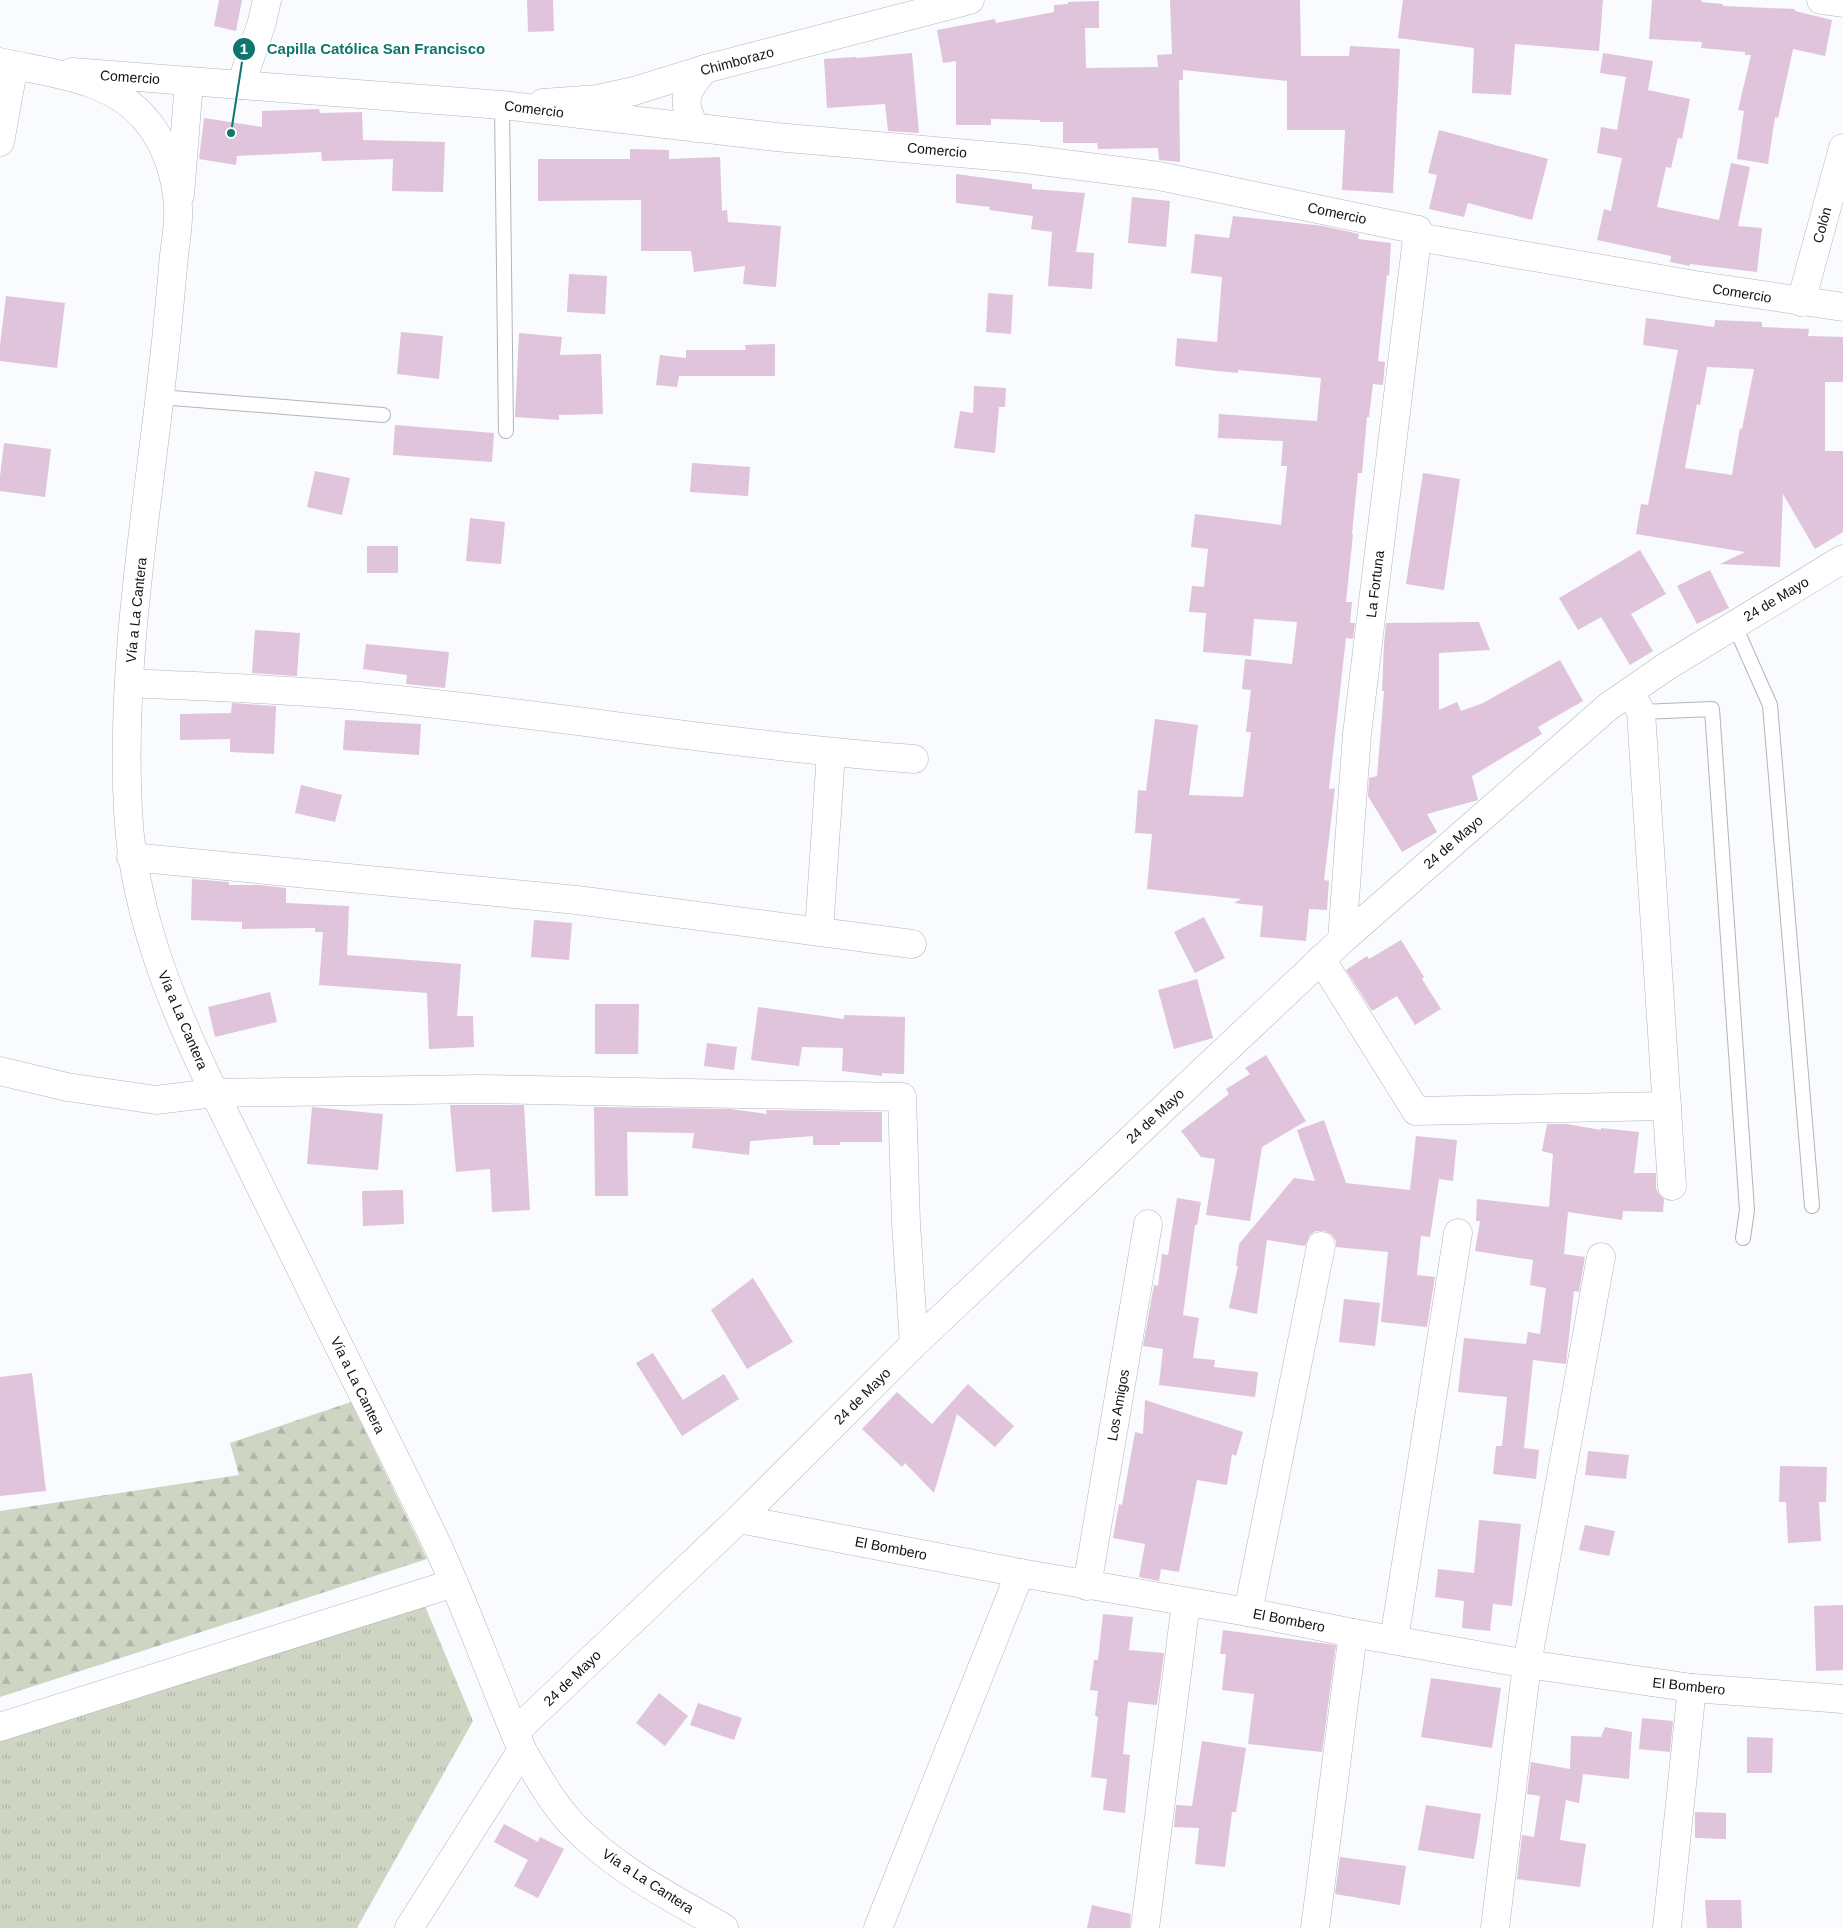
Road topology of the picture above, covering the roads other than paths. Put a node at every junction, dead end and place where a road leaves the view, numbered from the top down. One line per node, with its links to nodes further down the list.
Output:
1 (267, 0): 8 (street)
2 (970, 0): 6 (street, Chimborazo)
3 (1822, 0): 4 (street)
4 (1843, 3)
5 (7, 63): 7 (street, Comercio); 11 (street); 13 (street, Vía a La Cantera)
6 (705, 69): 9 (street, Chimborazo); 10 (street)
7 (189, 82): 8 (street, Comercio); 13 (street)
8 (241, 84): 9 (street, Comercio)
9 (502, 104): 10 (street, Comercio); 19 (lane)
10 (696, 128): 14 (street, Comercio)
11 (0, 142)
12 (1843, 148): 15 (street, Colón)
13 (178, 209): 17 (street, Vía a La Cantera)
14 (1418, 233): 15 (street, Comercio); 28 (street, La Fortuna)
15 (1801, 302): 16 (street, Comercio)
16 (1843, 307)
17 (160, 397): 18 (lane); 22 (street, Vía a La Cantera)
18 (384, 415)
19 (506, 431)
20 (1836, 569): 21 (street, 24 de Mayo)
21 (1734, 624): 23 (street, 24 de Mayo); 35 (lane)
22 (129, 683): 24 (street); 26 (street, Vía a La Cantera)
23 (1635, 702): 28 (street, 24 de Mayo); 33 (street); 38 (lane)
24 (831, 753): 25 (street); 27 (street)
25 (914, 759)
26 (131, 857): 27 (street); 32 (street, Vía a La Cantera)
27 (819, 931): 29 (street)
28 (1342, 940): 30 (street, 24 de Mayo)
29 (912, 944)
30 (1320, 960): 33 (street); 41 (street, 24 de Mayo)
31 (0, 1071): 32 (street)
32 (214, 1093): 41 (street); 44 (street, Vía a La Cantera)
33 (1667, 1106): 34 (street)
34 (1672, 1186)
35 (1812, 1206)
36 (1148, 1224): 45 (street, Los Amigos)
37 (1458, 1233): 49 (street)
38 (1743, 1238)
39 (1321, 1246): 47 (street)
40 (1601, 1258): 50 (street)
41 (914, 1344): 42 (street, 24 de Mayo)
42 (739, 1518): 43 (street, El Bombero); 54 (street, 24 de Mayo)
43 (1020, 1573): 45 (street, El Bombero); 57 (street)
44 (454, 1584): 53 (street); 54 (street, Vía a La Cantera)
45 (1087, 1586): 46 (street, El Bombero)
46 (1186, 1602): 47 (street, El Bombero); 58 (street)
47 (1248, 1612): 48 (street, El Bombero)
48 (1353, 1633): 49 (street, El Bombero); 59 (street)
49 (1394, 1640): 50 (street, El Bombero)
50 (1527, 1664): 51 (street, El Bombero); 60 (street)
51 (1692, 1688): 52 (street, El Bombero); 61 (street)
52 (1843, 1699)
53 (0, 1727)
54 (518, 1741): 55 (street, 24 de Mayo); 56 (street, Vía a La Cantera)
55 (409, 1928)
56 (724, 1928)
57 (878, 1928)
58 (1145, 1928)
59 (1315, 1928)
60 (1495, 1928)
61 (1667, 1928)

